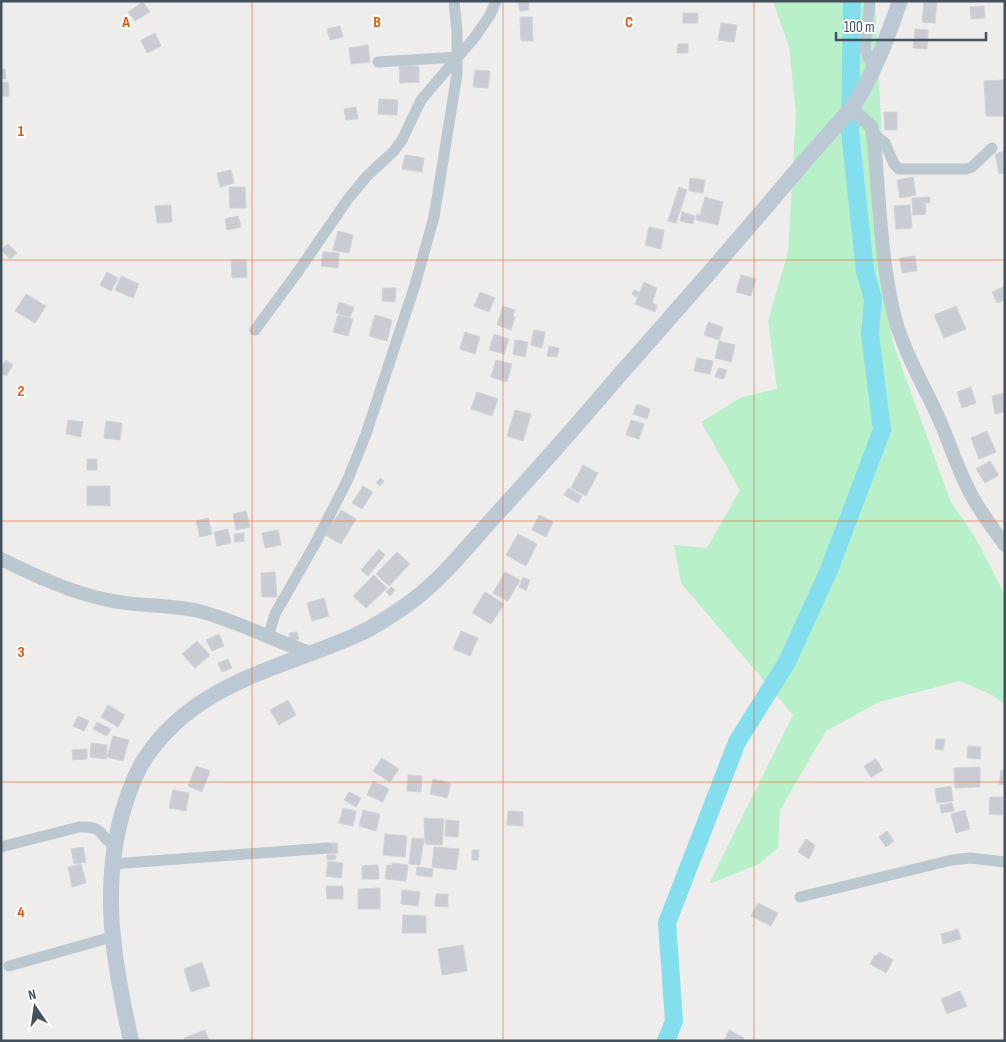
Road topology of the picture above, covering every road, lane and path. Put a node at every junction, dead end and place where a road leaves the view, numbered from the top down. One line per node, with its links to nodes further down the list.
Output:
1 (454, 1): 5 (street)
2 (496, 1): 5 (street)
3 (870, 1): 7 (street)
4 (900, 1): 7 (main road)
5 (458, 57): 6 (street); 11 (street); 14 (street)
6 (378, 62)
7 (875, 64): 8 (main road)
8 (851, 109): 9 (street); 15 (main road)
9 (873, 134): 10 (street); 12 (street)
10 (992, 148)
11 (255, 330)
12 (1005, 545)
13 (1, 559): 14 (street)
14 (268, 637): 15 (street)
15 (310, 653): 16 (main road)
16 (115, 843): 17 (street); 20 (main road)
17 (1, 847)
18 (327, 848): 20 (street)
19 (1005, 862): 21 (street)
20 (112, 864): 22 (main road)
21 (800, 897)
22 (112, 937): 23 (street); 24 (main road)
23 (9, 966)
24 (131, 1041)

